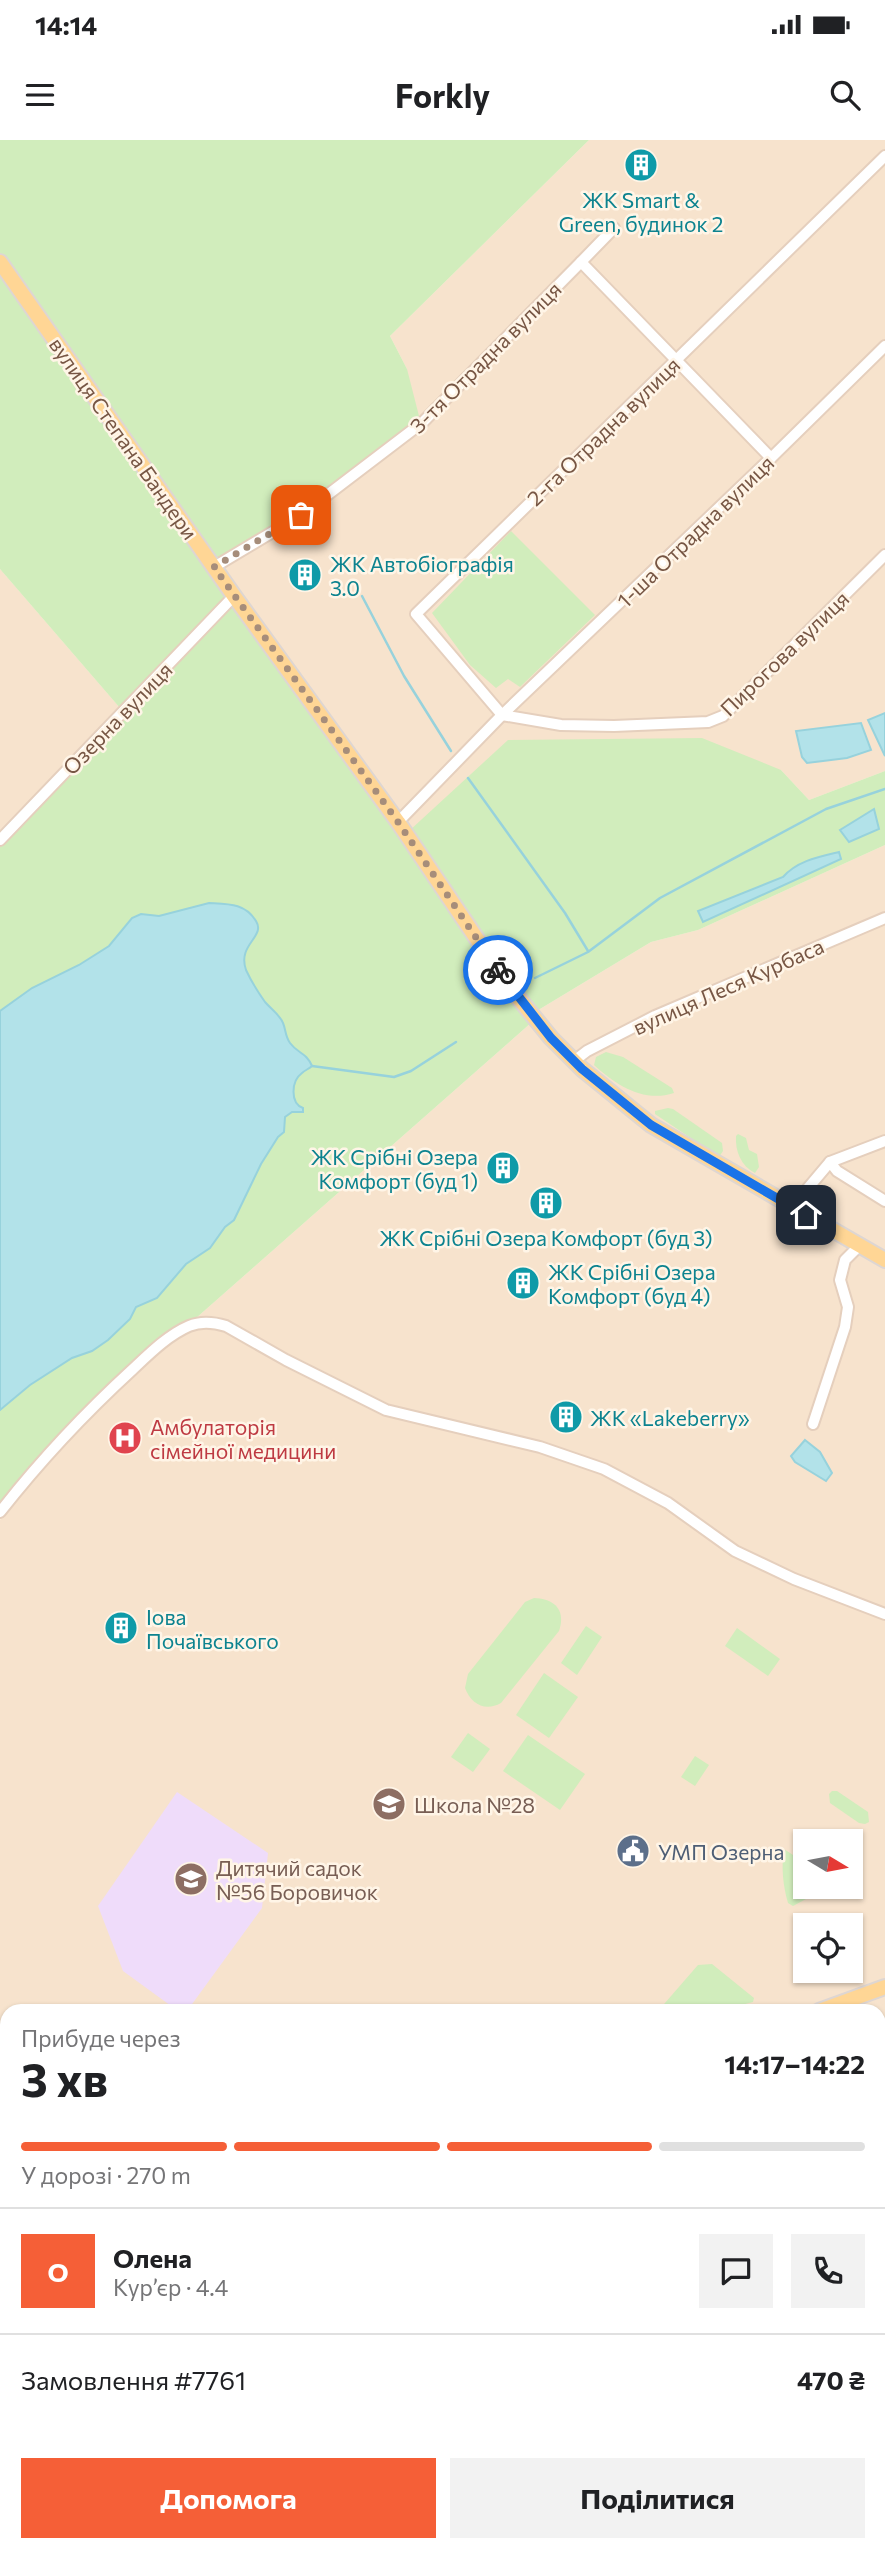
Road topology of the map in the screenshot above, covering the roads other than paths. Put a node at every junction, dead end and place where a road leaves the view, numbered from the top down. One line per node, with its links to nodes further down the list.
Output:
1 (885, 156): 6 (street, 2-га Отрадна вулиця)
2 (614, 228): 4 (street, 3-тя Отрадна вулиця)
3 (0, 262): 9 (main road, вулиця Степана Бандери)
4 (581, 262): 6 (street); 9 (street, 3-тя Отрадна вулиця)
5 (885, 346): 7 (street, 1-ша Отрадна вулиця)
6 (675, 362): 7 (street); 11 (street, 2-га Отрадна вулиця)
7 (771, 458): 11 (street, 1-ша Отрадна вулиця)
8 (885, 555): 11 (street, Пирогова вулиця)
9 (214, 567): 10 (main road, вулиця Степана Бандери)
10 (234, 596): 12 (main road, вулиця Степана Бандери); 13 (street, Озерна вулиця)
11 (502, 715): 12 (street, 1-ша Отрадна вулиця)
12 (398, 822): 15 (main road, вулиця Степана Бандери)
13 (0, 840)
14 (885, 918): 15 (street, вулиця Леся Курбаса)
15 (574, 1061): 19 (main road, вулиця Степана Бандери)
16 (885, 1141): 17 (street)
17 (830, 1162): 18 (street); 19 (street)
18 (885, 1201)
19 (792, 1208): 20 (main road, вулиця Степана Бандери)
20 (859, 1246): 21 (main road, вулиця Степана Бандери); 22 (street)
21 (885, 1260)
22 (813, 1424)
23 (0, 1513): 24 (street)
24 (885, 1614)
25 (885, 1987): 26 (main road)
26 (838, 2004)

